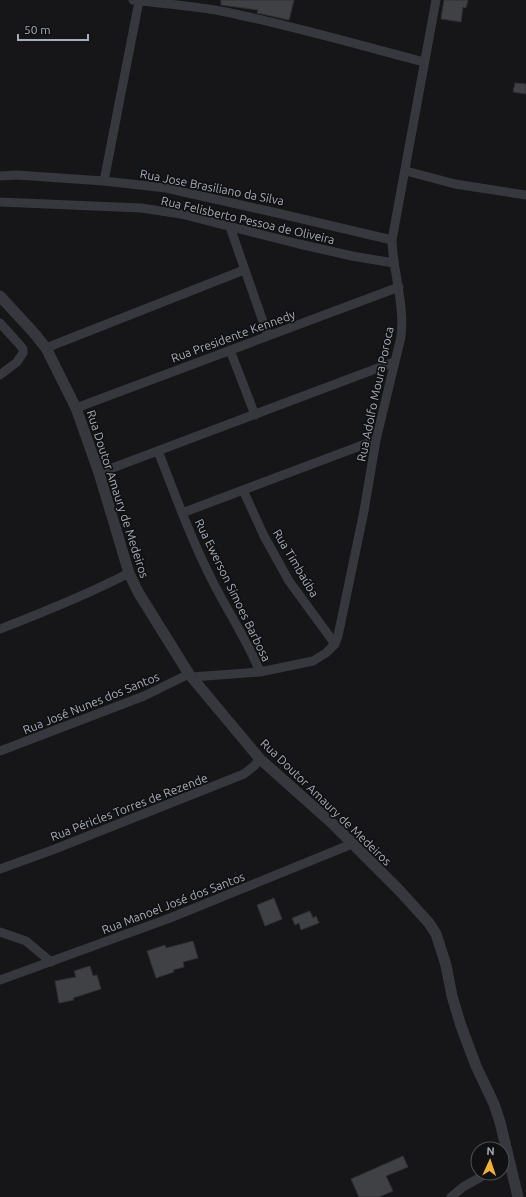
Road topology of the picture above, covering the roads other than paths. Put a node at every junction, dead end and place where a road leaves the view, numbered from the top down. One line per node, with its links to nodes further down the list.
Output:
1 (136, 0): 3 (street); 7 (street)
2 (436, 0): 4 (street, Rua Adolfo Moura Poroca)
3 (192, 3): 4 (street)
4 (424, 62): 5 (street, Rua Adolfo Moura Poroca)
5 (406, 171): 8 (street); 11 (street, Rua Adolfo Moura Poroca)
6 (0, 176): 7 (street, Rua Jose Brasiliano da Silva)
7 (104, 181): 11 (street, Rua Jose Brasiliano da Silva)
8 (526, 195)
9 (0, 202): 10 (street, Rua Felisberto Pessoa de Oliveira)
10 (230, 227): 12 (street, Rua Felisberto Pessoa de Oliveira); 13 (street)
11 (392, 240): 12 (street, Rua Adolfo Moura Poroca)
12 (394, 263): 14 (street, Rua Adolfo Moura Poroca)
13 (244, 270): 17 (street); 18 (street)
14 (399, 287): 17 (street, Rua Presidente Kennedy); 20 (street, Rua Adolfo Moura Poroca)
15 (0, 296): 18 (street, Rua Doutor Amaury de Medeiros)
16 (0, 323): 21 (street)
17 (268, 336): 19 (street, Rua Presidente Kennedy)
18 (46, 348): 22 (street, Rua Doutor Amaury de Medeiros)
19 (230, 350): 22 (street, Rua Presidente Kennedy); 23 (street)
20 (394, 362): 23 (street); 24 (street, Rua Adolfo Moura Poroca)
21 (0, 374)
22 (76, 408): 26 (street, Rua Doutor Amaury de Medeiros)
23 (255, 415): 25 (street)
24 (376, 440): 27 (street); 31 (street, Rua Adolfo Moura Poroca)
25 (158, 451): 26 (street); 28 (street, Rua Ewerson Simoes Barbosa)
26 (99, 473): 29 (street, Rua Doutor Amaury de Medeiros)
27 (243, 490): 28 (street); 31 (street, Rua Timbaúba)
28 (182, 513): 32 (street, Rua Ewerson Simoes Barbosa)
29 (129, 573): 30 (street); 33 (street, Rua Doutor Amaury de Medeiros)
30 (0, 629)
31 (335, 644): 32 (street)
32 (260, 672): 33 (street)
33 (191, 675): 34 (street, Rua José Nunes dos Santos); 35 (street, Rua Doutor Amaury de Medeiros)
34 (0, 751)
35 (260, 759): 36 (street, Rua Doutor Amaury de Medeiros); 37 (street, Rua Péricles Torres de Rezende)
36 (352, 844): 39 (street, Rua Manoel José dos Santos); 41 (street, Rua Doutor Amaury de Medeiros)
37 (0, 869)
38 (0, 932): 39 (street)
39 (51, 962): 40 (street, Rua Manoel José dos Santos)
40 (0, 980)
41 (503, 1141)
42 (510, 1176): 45 (street, Rua Doutor Amaury de Medeiros)
43 (474, 1181): 44 (street)
44 (451, 1197)
45 (518, 1197)

